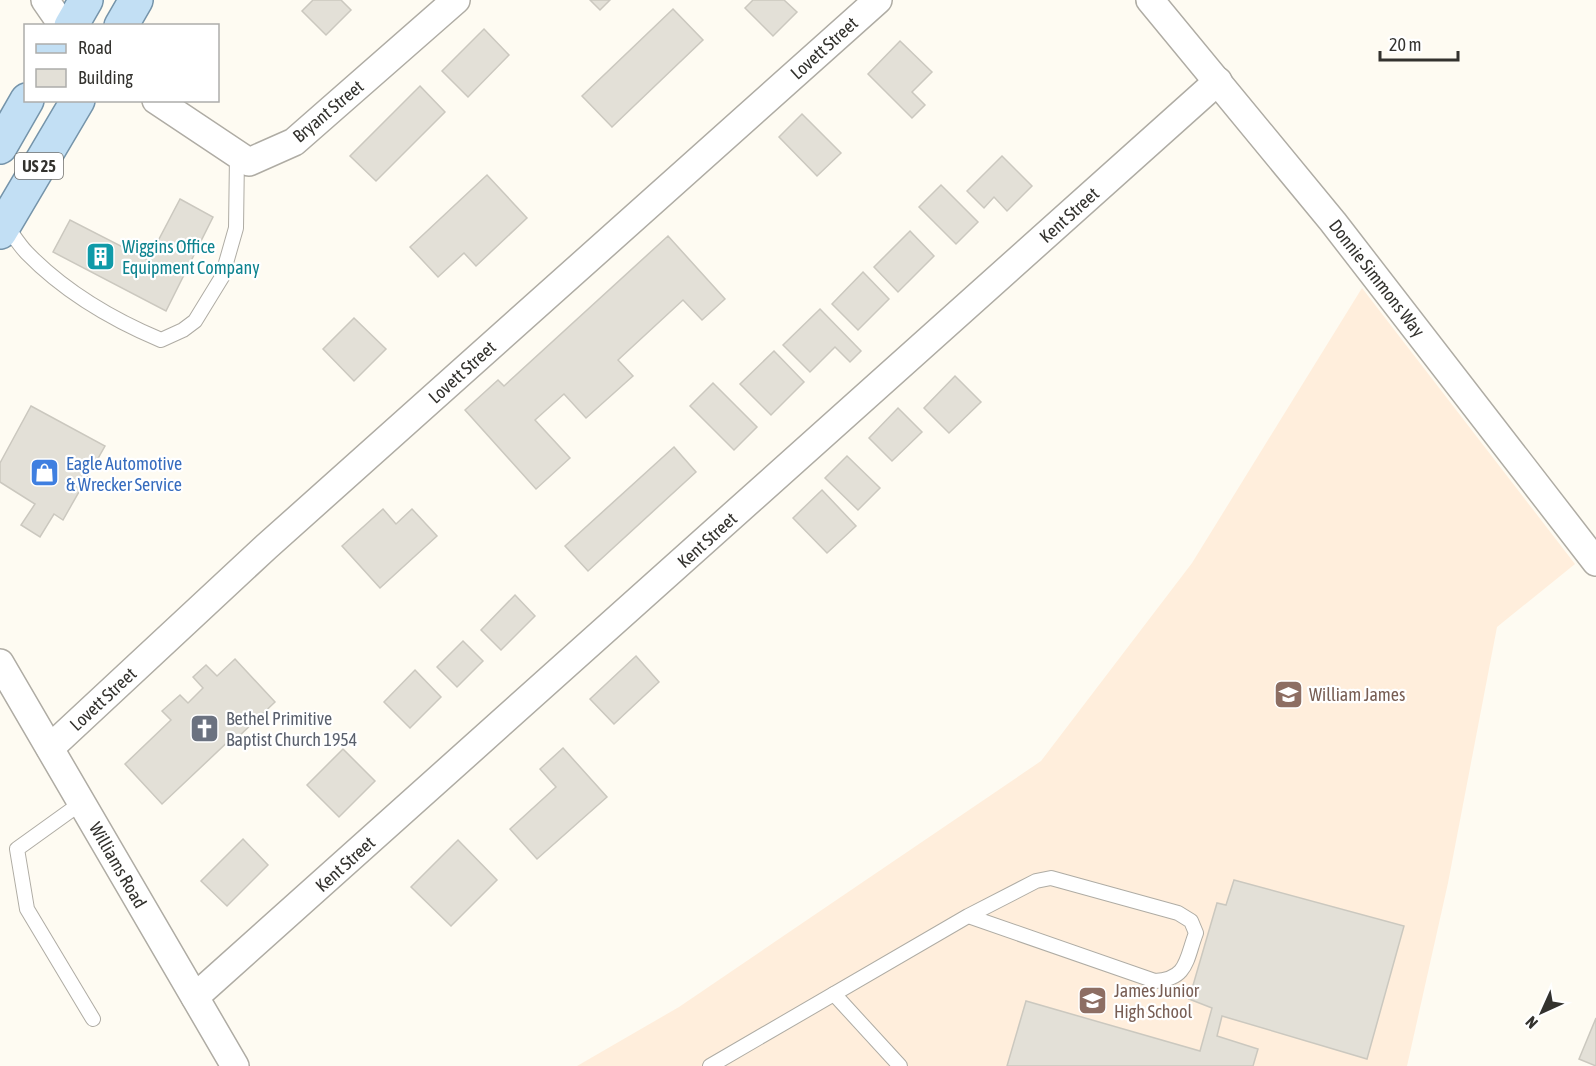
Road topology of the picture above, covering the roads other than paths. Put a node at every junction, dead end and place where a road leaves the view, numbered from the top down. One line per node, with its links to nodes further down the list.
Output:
1 (45, 0): 7 (street)
2 (86, 0): 8 (main road)
3 (136, 0): 9 (main road)
4 (456, 0): 15 (street, Bryant Street)
5 (878, 0): 19 (street, Lovett Street)
6 (1150, 0): 10 (street, Donnie Simmons Way)
7 (62, 24)
8 (72, 24)
9 (122, 24)
10 (1218, 81): 17 (street, Donnie Simmons Way); 23 (street, Kent Street)
11 (26, 102): 14 (main road, US 25)
12 (77, 102): 16 (main road, US 25)
13 (159, 102): 15 (street)
14 (0, 147)
15 (237, 156): 16 (lane)
16 (2, 228)
17 (1596, 562)
18 (0, 663): 19 (street, Williams Road)
19 (50, 748): 20 (street, Williams Road)
20 (81, 802): 23 (street, Williams Road); 24 (lane)
21 (968, 916): 21 (lane); 22 (lane)
22 (834, 994): 26 (lane); 27 (lane)
23 (195, 998): 25 (street, Williams Road)
24 (93, 1019)
25 (235, 1066)
26 (710, 1066)
27 (900, 1066)

